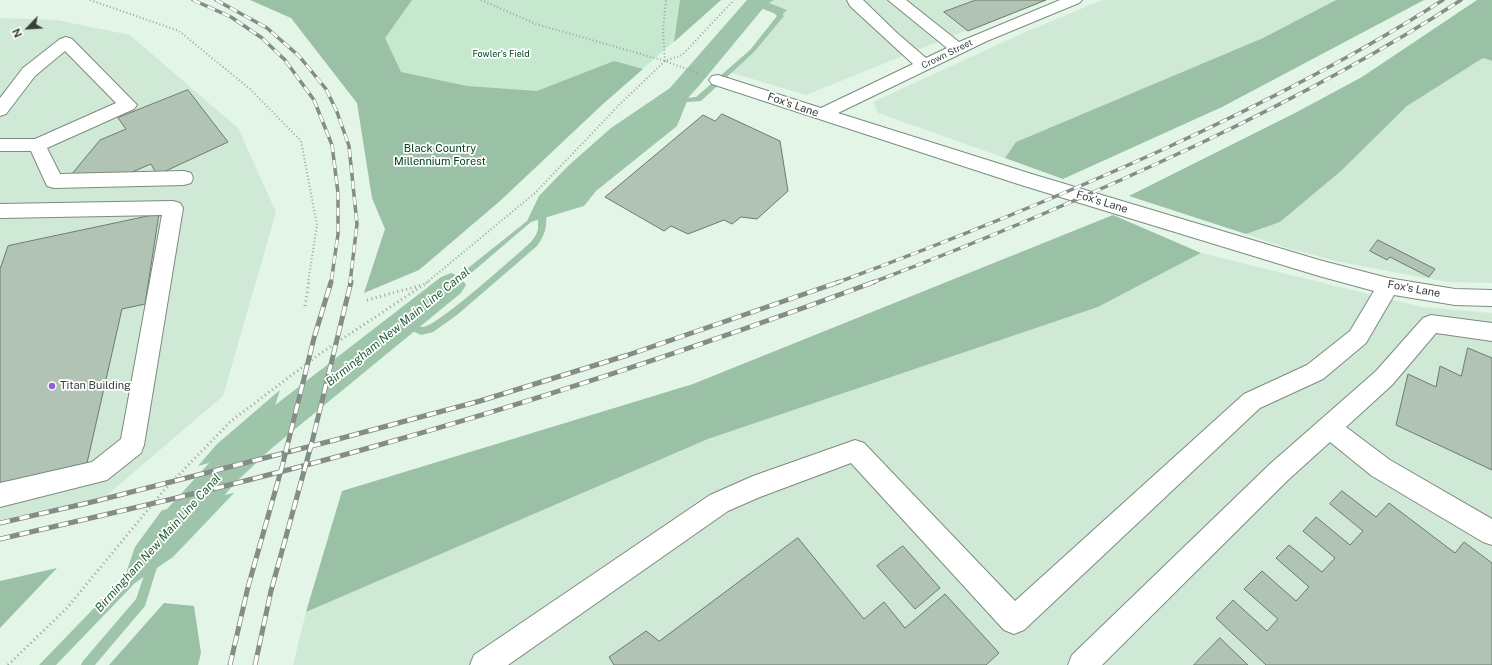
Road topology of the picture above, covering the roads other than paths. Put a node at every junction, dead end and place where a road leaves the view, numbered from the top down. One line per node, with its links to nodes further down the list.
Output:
1 (855, 0): 5 (street)
2 (896, 0): 4 (street)
3 (1074, 0): 4 (street, Crown Street)
4 (958, 49): 5 (street, Crown Street)
5 (925, 65): 8 (street, Crown Street)
6 (718, 80): 8 (street, Fox's Lane)
7 (0, 110): 9 (street)
8 (822, 114): 13 (street, Fox's Lane)
9 (37, 145): 10 (street); 11 (street)
10 (0, 146)
11 (184, 178)
12 (0, 211): 17 (street)
13 (1388, 286): 14 (street, Fox's Lane); 19 (street)
14 (1492, 298)
15 (1492, 332): 16 (street)
16 (1329, 427): 18 (street); 20 (street)
17 (0, 495)
18 (1492, 533)
19 (484, 665)
20 (1082, 665)

